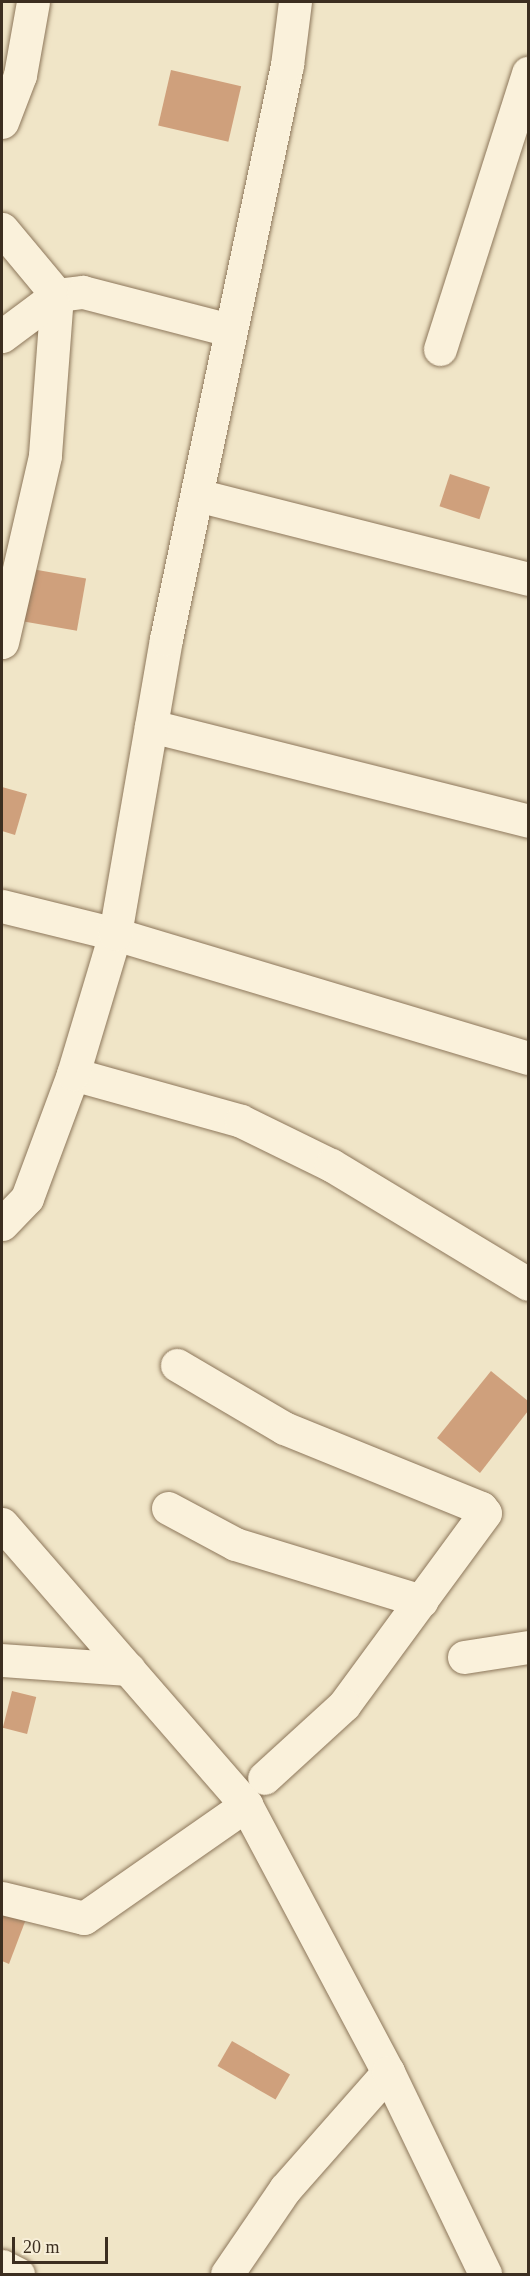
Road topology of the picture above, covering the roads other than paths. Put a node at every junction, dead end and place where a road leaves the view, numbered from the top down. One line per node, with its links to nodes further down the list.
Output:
1 (33, 2): 4 (street)
2 (295, 2): 7 (street)
3 (528, 73): 9 (street)
4 (2, 122)
5 (2, 230): 6 (street)
6 (57, 295): 7 (street); 8 (street); 12 (street)
7 (230, 330): 10 (street)
8 (2, 336)
9 (440, 349)
10 (197, 495): 11 (street); 13 (street)
11 (528, 579)
12 (2, 642)
13 (151, 726): 14 (street); 16 (street)
14 (528, 822)
15 (2, 906): 16 (street)
16 (114, 934): 17 (street); 18 (street)
17 (528, 1058)
18 (73, 1074): 19 (street); 20 (street)
19 (2, 1224)
20 (528, 1284)
21 (177, 1365): 24 (street)
22 (168, 1508): 24 (street)
23 (2, 1524): 28 (street)
24 (421, 1601): 29 (street)
25 (528, 1647): 26 (street)
26 (464, 1657)
27 (2, 1660): 28 (street)
28 (129, 1669): 30 (street)
29 (264, 1778)
30 (246, 1805): 31 (street); 32 (street)
31 (2, 1898)
32 (388, 2072): 35 (street); 36 (street)
33 (2, 2266): 34 (street)
34 (18, 2274)
35 (227, 2274)
36 (485, 2274)

